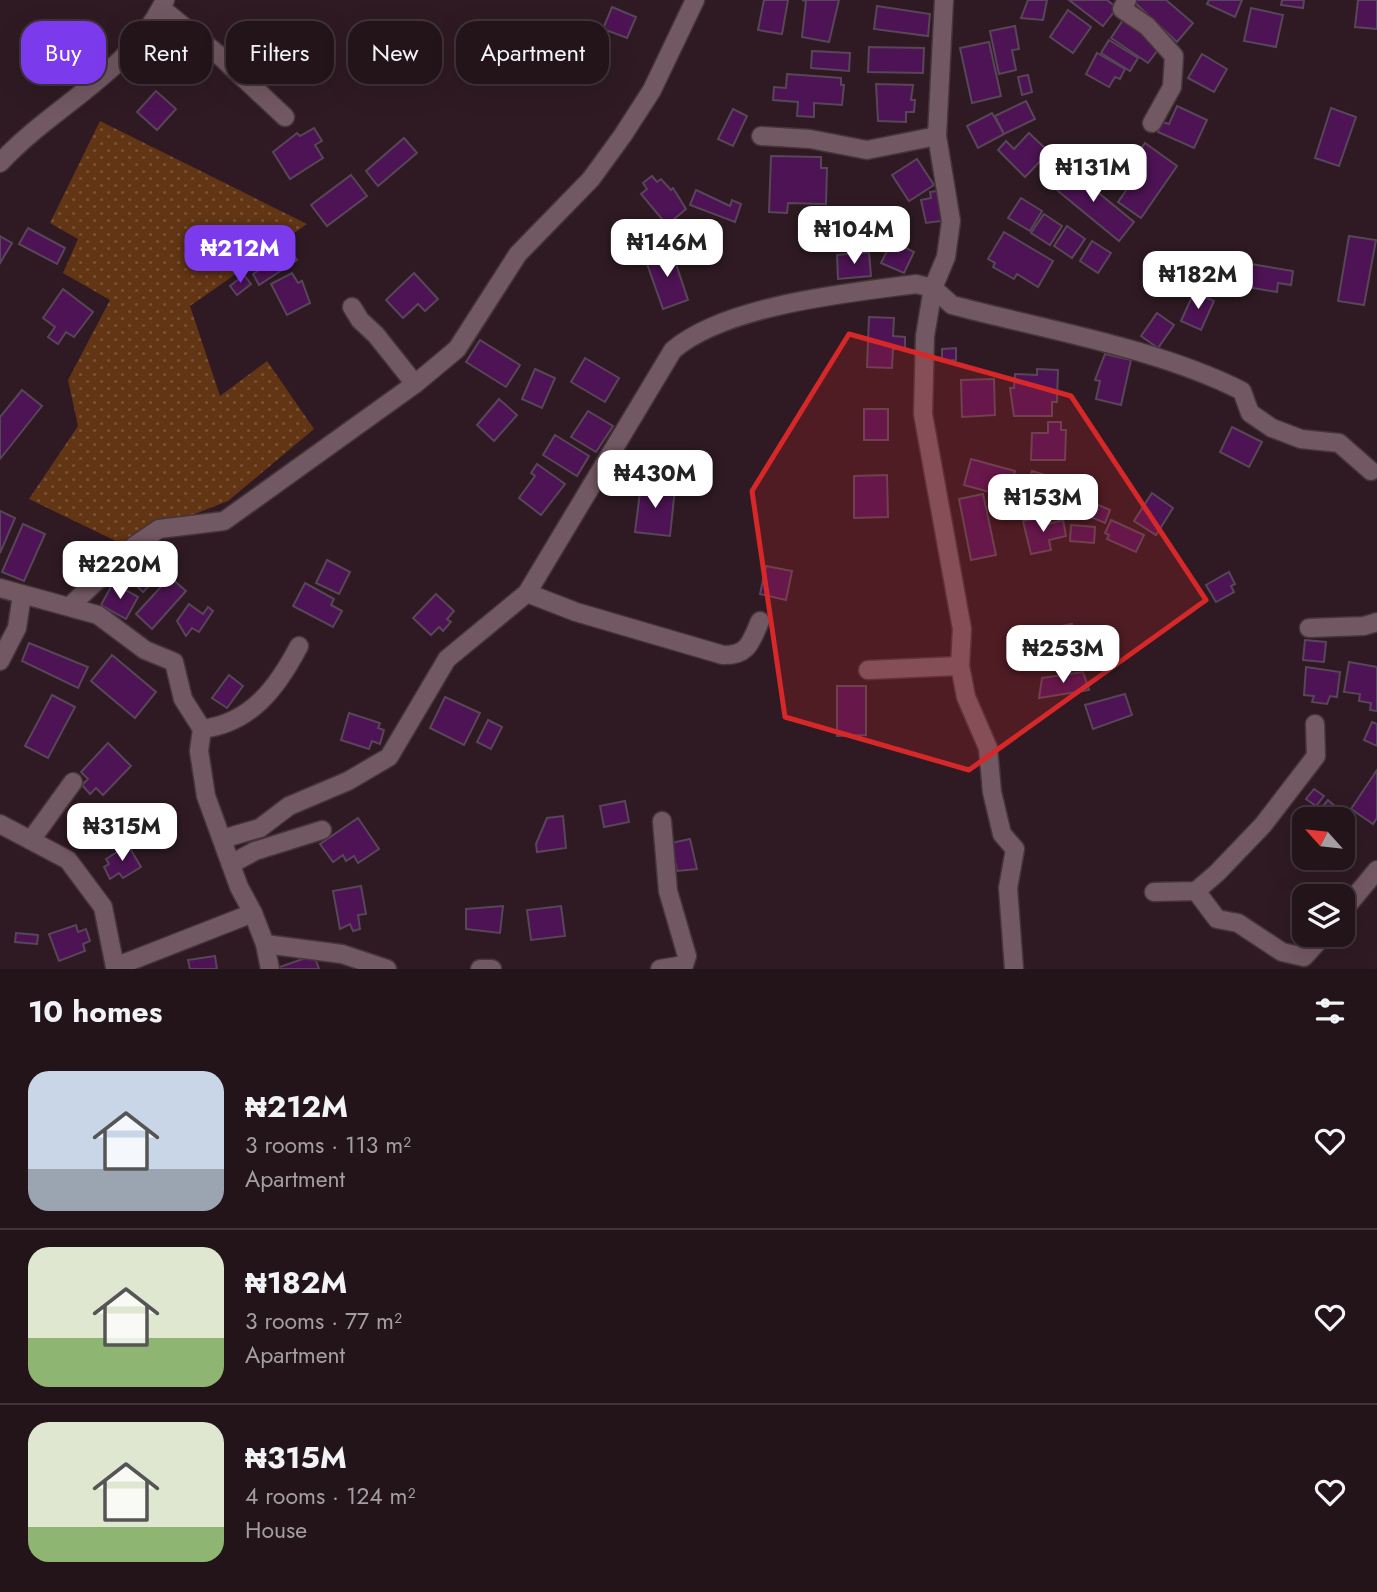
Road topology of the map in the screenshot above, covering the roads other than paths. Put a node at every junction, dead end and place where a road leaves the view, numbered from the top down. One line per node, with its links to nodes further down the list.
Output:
1 (695, 0): 12 (street)
2 (944, 0): 8 (street)
3 (1127, 0): 6 (street)
4 (163, 4): 5 (street); 9 (street)
5 (285, 117)
6 (1152, 123)
7 (761, 136): 8 (street)
8 (937, 136): 10 (street)
9 (0, 163)
10 (933, 288): 13 (street); 15 (street); 23 (street)
11 (352, 307): 12 (street)
12 (415, 384): 17 (street)
13 (1371, 471)
14 (0, 588): 16 (street)
15 (527, 593): 18 (street); 31 (street)
16 (22, 595): 17 (street); 22 (street)
17 (70, 606): 26 (street)
18 (760, 621)
19 (1377, 622): 20 (street)
20 (1309, 628)
21 (299, 646): 26 (street)
22 (0, 661)
23 (960, 666): 24 (street); 48 (street)
24 (868, 670)
25 (1315, 724): 35 (street)
26 (202, 729): 31 (street)
27 (73, 782): 32 (street)
28 (662, 821): 47 (street)
29 (0, 824): 32 (street)
30 (322, 830): 33 (street)
31 (222, 839): 33 (street)
32 (31, 840): 42 (street)
33 (231, 864): 38 (street)
34 (1377, 870): 37 (street)
35 (1196, 891): 36 (street); 41 (street)
36 (1154, 892)
37 (1355, 896)
38 (253, 913): 39 (street); 42 (street)
39 (265, 944): 43 (street); 44 (street)
40 (1316, 947): 41 (street)
41 (1305, 963)
42 (114, 968)
43 (270, 969)
44 (387, 969)
45 (480, 969): 46 (street)
46 (492, 969)
47 (660, 969)
48 (1014, 969)

